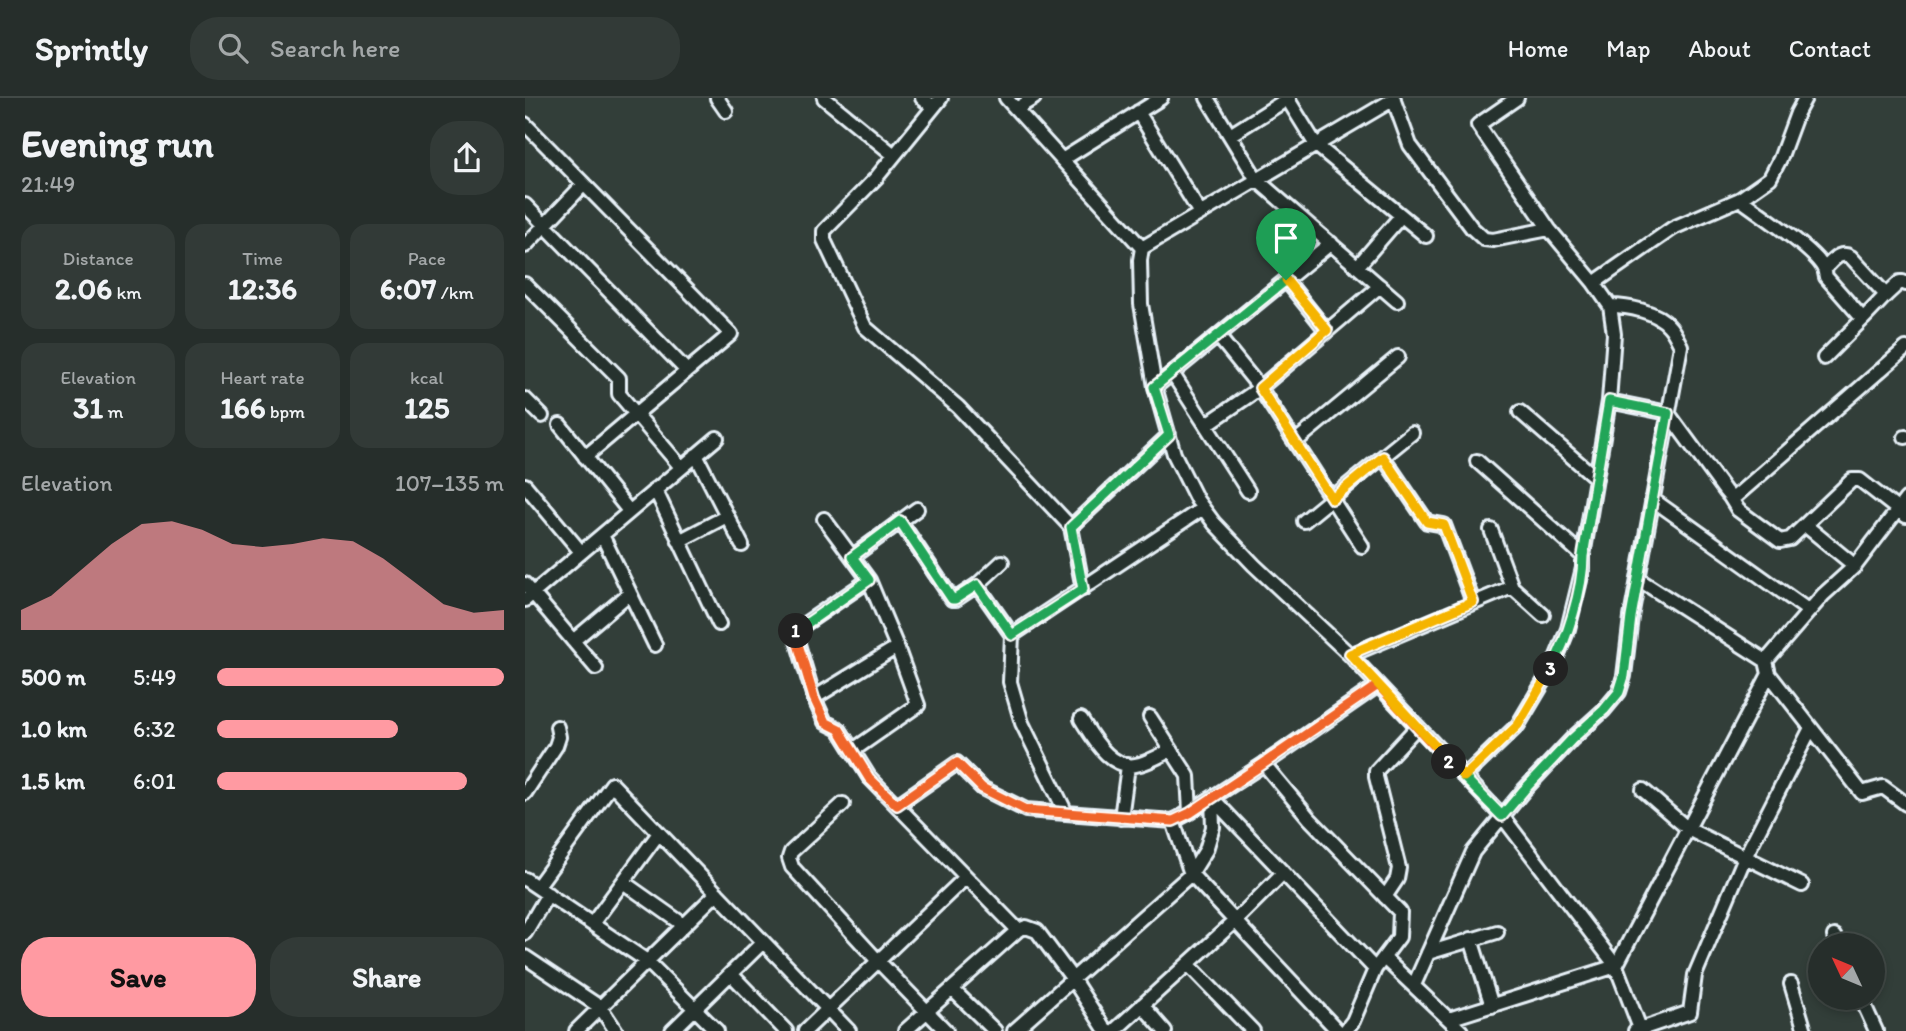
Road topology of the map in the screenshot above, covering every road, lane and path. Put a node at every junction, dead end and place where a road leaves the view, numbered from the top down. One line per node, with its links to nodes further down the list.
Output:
1 (717, 98): 14 (street)
2 (824, 98): 19 (street)
3 (922, 98): 12 (street)
4 (1006, 98): 13 (street)
5 (1034, 98): 13 (street)
6 (1161, 98): 15 (street)
7 (1207, 98): 17 (street)
8 (1288, 98): 17 (street); 18 (street)
9 (1517, 98): 28 (street)
10 (1805, 98): 23 (street)
11 (1393, 99): 18 (street); 28 (street)
12 (937, 103): 19 (street)
13 (1016, 109): 20 (street)
14 (726, 110)
15 (1138, 112): 20 (street); 25 (street)
16 (525, 124): 22 (street)
17 (1230, 135): 21 (street)
18 (1316, 145): 21 (street); 26 (street)
19 (894, 155): 86 (street)
20 (1062, 160): 32 (street)
21 (1257, 180): 25 (street); 30 (street)
22 (585, 184): 27 (street); 49 (street)
23 (1740, 199): 34 (street); 36 (street)
24 (525, 205): 27 (street)
25 (1200, 213): 32 (street)
26 (1401, 216): 29 (street); 33 (street)
27 (545, 226): 31 (street); 49 (street)
28 (1549, 229): 36 (street)
29 (1426, 236)
30 (1331, 243): 33 (street); 35 (street)
31 (525, 246)
32 (1142, 248): 51 (street)
33 (1357, 267): 39 (street)
34 (1825, 269): 40 (street); 43 (street)
35 (1286, 280): 44 (street); 45 (street)
36 (1594, 283): 42 (street)
37 (525, 284): 57 (street)
38 (1906, 284): 40 (street)
39 (1380, 286): 41 (street); 44 (street)
40 (1886, 295): 43 (street)
41 (1397, 301)
42 (1610, 306): 54 (street); 56 (street)
43 (1863, 319): 48 (street)
44 (1327, 330): 52 (street)
45 (1218, 336): 50 (street); 52 (street)
46 (1906, 348): 74 (street)
47 (1398, 357): 64 (street)
48 (1824, 358)
49 (687, 372): 57 (street)
50 (1172, 373): 51 (street); 60 (street)
51 (1154, 387): 62 (street)
52 (1260, 388): 60 (street); 64 (street)
53 (525, 399): 58 (street)
54 (1609, 401): 56 (street); 70 (street)
55 (1520, 412): 70 (street)
56 (1668, 413): 74 (street); 76 (street)
57 (636, 414): 66 (street); 69 (street)
58 (542, 416)
59 (560, 425): 66 (street)
60 (1206, 425): 73 (street)
61 (1412, 433): 67 (street)
62 (1169, 435): 77 (street); 86 (street)
63 (717, 438): 65 (street)
64 (1295, 442): 75 (street)
65 (696, 455): 69 (street); 81 (street)
66 (585, 457): 80 (street)
67 (1383, 457): 75 (street); 104 (street)
68 (1477, 461): 93 (street)
69 (681, 467): 72 (street)
70 (1595, 477): 93 (street)
71 (525, 485): 92 (street)
72 (655, 489): 80 (street); 89 (street)
73 (1248, 491)
74 (1730, 497): 85 (street)
75 (1332, 499): 84 (street); 91 (street)
76 (1653, 499): 97 (street); 105 (street)
77 (1203, 508): 101 (street); 112 (street)
78 (1903, 508): 85 (street); 96 (street)
79 (918, 509): 83 (street)
80 (629, 511): 88 (street)
81 (727, 516): 89 (street); 90 (street)
82 (824, 519): 94 (street)
83 (900, 521): 94 (street); 99 (street)
84 (1304, 521)
85 (1805, 525): 96 (street)
86 (1071, 527): 101 (street)
87 (1491, 530): 100 (street)
88 (601, 535): 92 (street); 103 (street)
89 (679, 541): 107 (street)
90 (742, 545)
91 (1362, 546)
92 (580, 552): 102 (street)
93 (1583, 556): 126 (street)
94 (852, 557): 98 (street)
95 (1002, 562): 99 (street)
96 (1855, 566): 105 (street)
97 (1638, 579): 113 (street); 135 (street)
98 (869, 580): 111 (street); 116 (street)
99 (977, 585): 108 (street)
100 (1512, 587): 104 (street); 106 (street)
101 (1083, 589): 108 (street)
102 (528, 592): 109 (street)
103 (630, 593): 109 (street); 110 (street)
104 (1473, 602): 112 (street)
105 (1809, 611): 113 (street)
106 (1543, 615)
107 (719, 624)
108 (1012, 635): 133 (street)
109 (573, 641): 114 (street)
110 (655, 645)
111 (897, 647): 116 (street); 123 (street)
112 (1350, 654): 115 (street)
113 (1767, 667): 121 (street); 138 (street)
114 (596, 668)
115 (1378, 685): 120 (street); 124 (street)
116 (814, 698): 123 (street)
117 (1150, 717): 122 (street)
118 (1081, 719): 125 (street)
119 (557, 727): 128 (street)
120 (1417, 727): 126 (street); 149 (street)
121 (1811, 728): 131 (street); 140 (street)
122 (1171, 750): 125 (street); 134 (street)
123 (852, 751): 132 (street)
124 (1263, 764): 129 (street); 149 (street)
125 (1128, 766): 136 (street)
126 (1464, 777): 135 (street)
127 (1643, 790): 138 (street)
128 (525, 793)
129 (1212, 798): 134 (street); 141 (street); 142 (street)
130 (843, 804): 162 (street)
131 (1906, 804)
132 (897, 805): 133 (street); 143 (street)
133 (1066, 813): 136 (street)
134 (1190, 813): 137 (street)
135 (1502, 816): 158 (street); 164 (street)
136 (1121, 818): 137 (street)
137 (1173, 821): 142 (street)
138 (1688, 829): 140 (street); 164 (street)
139 (659, 832): 145 (street); 147 (street); 148 (street)
140 (1745, 857): 146 (street); 180 (street)
141 (1283, 873): 150 (street); 165 (street)
142 (1191, 874): 150 (street); 167 (street)
143 (967, 877): 153 (street); 162 (street)
144 (525, 879): 147 (street)
145 (623, 882): 151 (street); 152 (street)
146 (1802, 885)
147 (542, 890): 151 (street); 155 (street)
148 (717, 893): 152 (street); 157 (street)
149 (1385, 897): 160 (street)
150 (1235, 921): 163 (street); 196 (street)
151 (592, 924): 161 (street)
152 (684, 925): 161 (street)
153 (1019, 930): 167 (street); 170 (street)
154 (1497, 932): 156 (street)
155 (525, 933)
156 (1471, 939): 158 (street); 172 (street)
157 (763, 942): 166 (street); 175 (street)
158 (1428, 953): 169 (street)
159 (525, 957): 173 (street)
160 (1384, 958): 165 (street); 169 (street)
161 (647, 961): 173 (street); 174 (street)
162 (878, 961): 175 (street); 177 (street)
163 (1188, 964): 171 (street); 195 (street)
164 (1616, 966): 172 (street); 180 (street)
165 (1375, 969): 179 (street)
166 (731, 974): 174 (street); 185 (street)
167 (1072, 978): 191 (street); 192 (street)
168 (1791, 984): 199 (street)
169 (1413, 985): 178 (street)
170 (953, 989): 177 (street); 190 (street)
171 (1142, 1006): 193 (street); 194 (street)
172 (1492, 1006): 178 (street)
173 (600, 1007): 181 (street); 182 (street)
174 (695, 1009): 183 (street); 184 (street)
175 (828, 1009): 186 (street); 187 (street)
176 (1866, 1010): 200 (street)
177 (927, 1011): 188 (street); 189 (street)
178 (1447, 1024): 198 (street)
179 (1349, 1026): 197 (street)
180 (1639, 1030)
181 (576, 1031)
182 (616, 1031)
183 (672, 1031)
184 (717, 1031)
185 (786, 1031)
186 (805, 1031)
187 (849, 1031)
188 (905, 1031)
189 (946, 1031)
190 (995, 1031)
191 (1014, 1031)
192 (1106, 1031)
193 (1114, 1031)
194 (1165, 1031)
195 (1253, 1031)
196 (1338, 1031)
197 (1363, 1031)
198 (1461, 1031)
199 (1805, 1031)
200 (1876, 1031)

